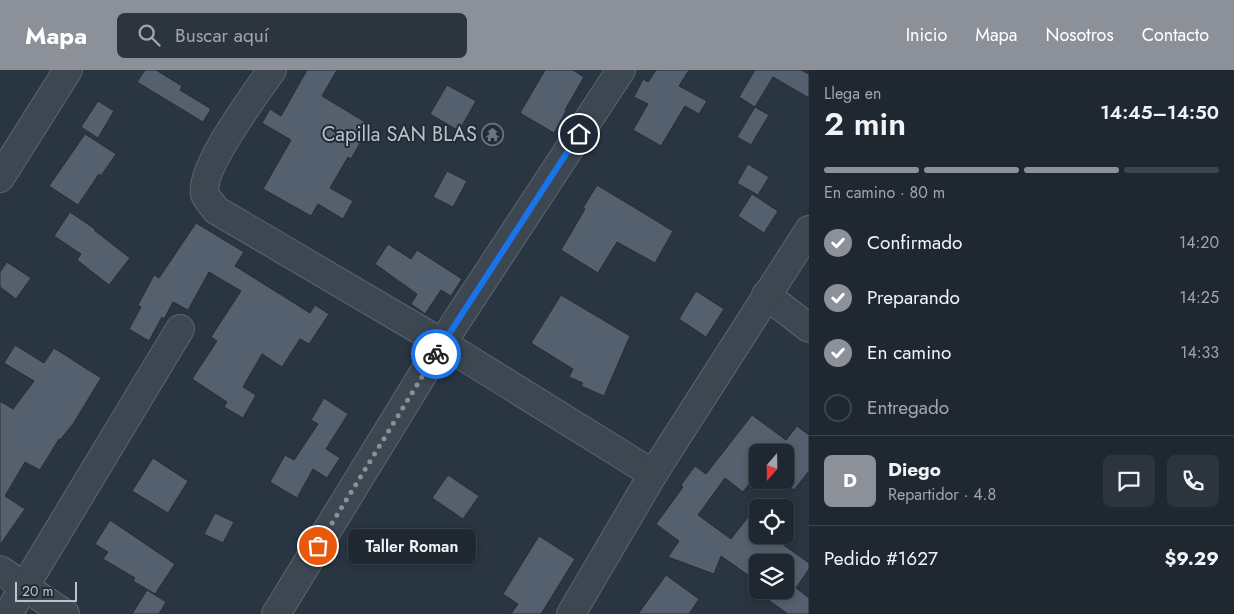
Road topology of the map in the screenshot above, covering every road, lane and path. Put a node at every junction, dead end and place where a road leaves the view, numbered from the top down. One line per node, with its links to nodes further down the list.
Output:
1 (68, 70): 4 (street)
2 (272, 70): 9 (street)
3 (621, 70): 9 (street)
4 (0, 178)
5 (809, 230): 6 (street)
6 (766, 295): 7 (street); 10 (street)
7 (809, 328)
8 (180, 329): 12 (street)
9 (442, 343): 10 (street); 15 (street)
10 (653, 474): 16 (street)
11 (0, 570): 12 (street)
12 (24, 588): 13 (street); 14 (street)
13 (8, 614)
14 (65, 614)
15 (276, 614)
16 (571, 614)

